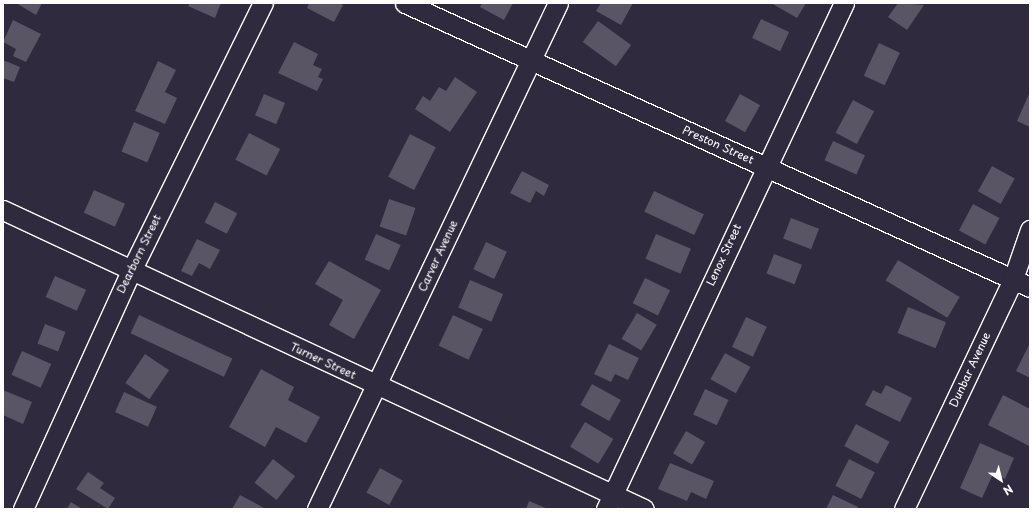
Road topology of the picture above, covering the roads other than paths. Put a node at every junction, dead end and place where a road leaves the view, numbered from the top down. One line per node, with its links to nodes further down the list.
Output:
1 (263, 3): 9 (street, Dearborn Street)
2 (405, 3): 5 (street, Preston Street)
3 (558, 3): 5 (street, Carver Avenue)
4 (844, 3): 6 (street, Lenox Street)
5 (530, 62): 6 (street, Preston Street); 12 (street, Carver Avenue)
6 (766, 166): 10 (street, Preston Street); 13 (street, Lenox Street)
7 (3, 210): 9 (street, Turner Street)
8 (1030, 230): 10 (street, Dunbar Avenue)
9 (131, 271): 12 (street, Turner Street); 14 (street, Dearborn Street)
10 (1013, 279): 11 (street, Preston Street); 17 (street, Dunbar Avenue)
11 (1030, 287)
12 (376, 386): 13 (street, Turner Street); 15 (street, Carver Avenue)
13 (610, 502): 16 (street, Turner Street)
14 (23, 509)
15 (317, 509)
16 (644, 509)
17 (904, 509)

